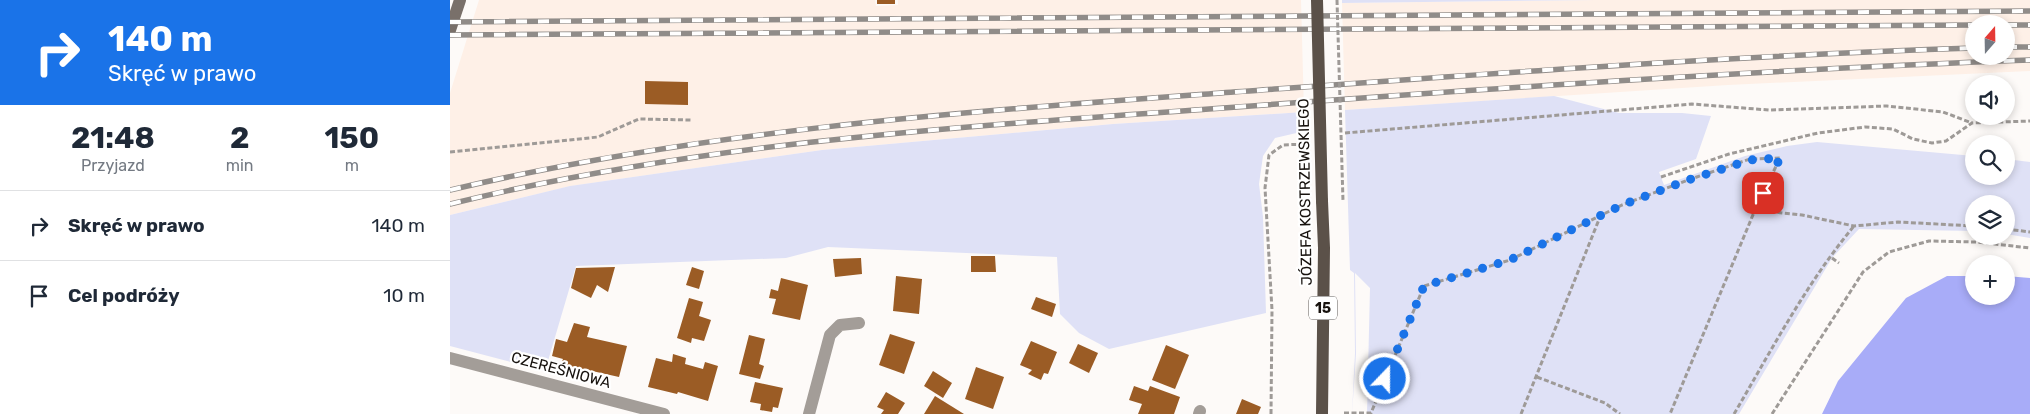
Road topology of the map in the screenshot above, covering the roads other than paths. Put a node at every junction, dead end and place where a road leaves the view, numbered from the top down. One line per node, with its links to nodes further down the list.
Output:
1 (460, 0): 3 (street)
2 (1317, 0): 8 (main road, JÓZEFA KOSTRZEWSKIEGO / 15, bridge)
3 (450, 30)
4 (859, 323): 7 (street)
5 (450, 358): 6 (street, CZEREŚNIOWA)
6 (664, 414)
7 (809, 414)
8 (1322, 414)

